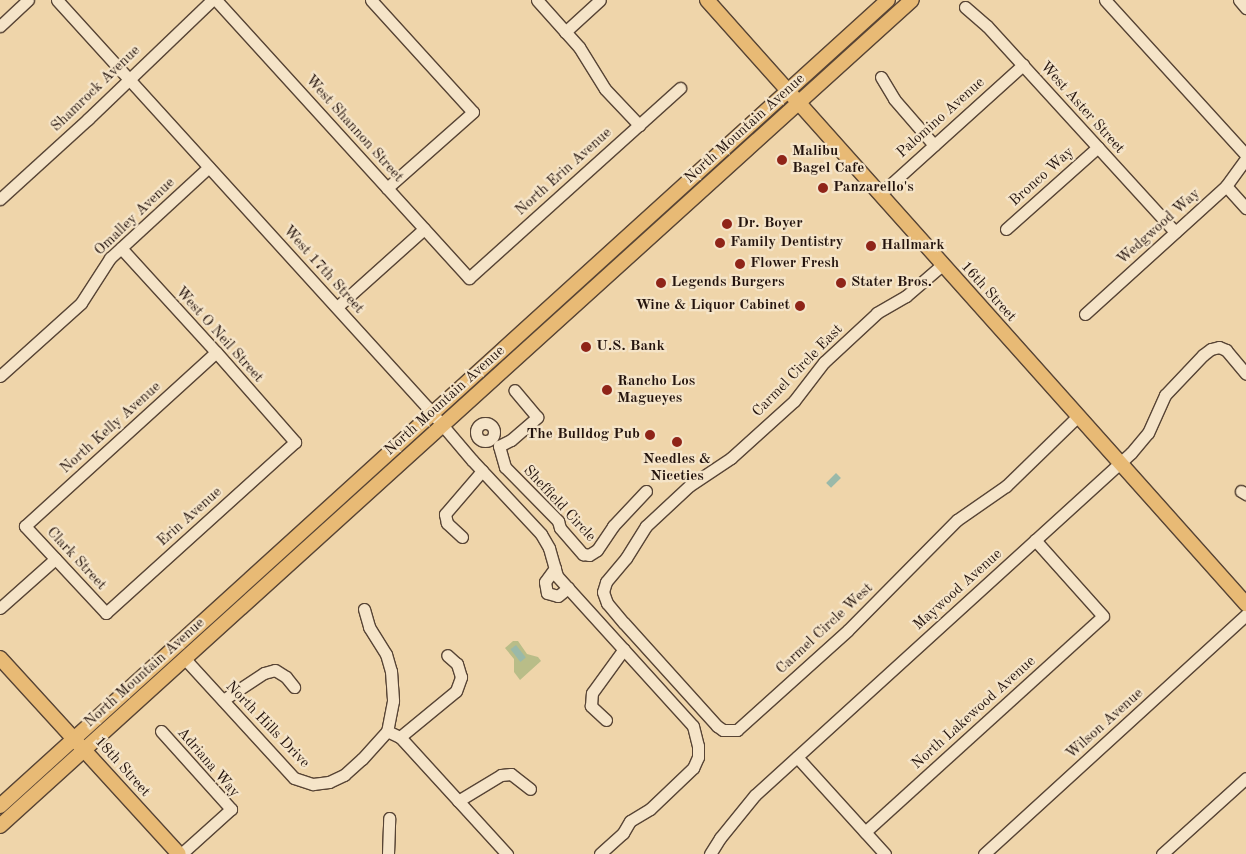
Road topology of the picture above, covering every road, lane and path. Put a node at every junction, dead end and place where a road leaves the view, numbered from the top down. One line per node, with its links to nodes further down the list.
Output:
1 (28, 0): 15 (street)
2 (58, 0): 19 (street, West 17th Street)
3 (212, 0): 19 (street, Shamrock Avenue)
4 (216, 0): 29 (street, West Shannon Street)
5 (371, 0): 29 (street)
6 (537, 0): 16 (street)
7 (600, 0): 16 (street)
8 (707, 0): 21 (main road, 16th Street)
9 (888, 0): 21 (main road, North Mountain Avenue)
10 (912, 0): 22 (main road, North Mountain Avenue)
11 (1105, 0): 26 (street)
12 (1239, 0): 14 (street)
13 (964, 7): 17 (street, West Aster Street)
14 (1246, 8)
15 (0, 26)
16 (565, 32): 23 (street)
17 (1023, 65): 24 (street, Palomino Avenue); 25 (street, West Aster Street)
18 (881, 77): 24 (street)
19 (129, 78): 27 (street, West 17th Street); 31 (street, Shamrock Avenue)
20 (680, 88): 23 (street, North Erin Avenue)
21 (788, 91): 22 (main road, 16th Street); 37 (main road, North Mountain Avenue)
22 (798, 102): 30 (main road, 16th Street); 39 (main road, North Mountain Avenue)
23 (639, 125): 40 (street, North Erin Avenue)
24 (934, 145): 30 (street, Palomino Avenue)
25 (1098, 147): 34 (street, Bronco Way); 35 (street, West Aster Street)
26 (1246, 156): 28 (street, Wedgwood Way)
27 (209, 167): 36 (street, Omalley Avenue); 41 (street, West 17th Street)
28 (1226, 186): 32 (street); 35 (street, Wedgwood Way)
29 (387, 188): 33 (street, West Shannon Street)
30 (880, 194): 38 (main road, 16th Street)
31 (0, 199)
32 (1246, 208)
33 (424, 229): 40 (street, West Shannon Street); 41 (street)
34 (1006, 229)
35 (1175, 232): 42 (street, Wedgwood Way)
36 (121, 248): 43 (street, West O Neil Street); 45 (street, Omalley Avenue)
37 (602, 262): 39 (main road); 47 (main road, North Mountain Avenue)
38 (942, 265): 48 (main road, 16th Street); 62 (street, Carmel Circle East)
39 (610, 274): 49 (main road, North Mountain Avenue)
40 (469, 278)
41 (337, 307): 47 (street, West 17th Street)
42 (1085, 314)
43 (216, 352): 50 (street, West O Neil Street); 56 (street, North Kelly Avenue)
44 (1246, 374): 53 (street, Maywood Avenue)
45 (0, 376)
46 (514, 390): 51 (street)
47 (432, 414): 49 (street, West 17th Street); 78 (main road, North Mountain Avenue)
48 (1078, 416): 53 (main road, 16th Street); 62 (street, Carmel Circle West)
49 (442, 424): 52 (street, West 17th Street); 71 (main road, North Mountain Avenue)
50 (295, 442): 66 (street, Erin Avenue)
51 (495, 442): 52 (street); 55 (street, Sheffield Circle)
52 (461, 448): 54 (street, West 17th Street)
53 (1120, 463): 58 (street, Maywood Avenue); 63 (main road, 16th Street)
54 (482, 471): 57 (street); 60 (street, West 17th Street)
55 (646, 491)
56 (25, 526): 59 (street, Clark Street)
57 (462, 537)
58 (1035, 540): 80 (street, Maywood Avenue); 87 (street, North Lakewood Avenue)
59 (56, 559): 64 (street); 66 (street, Clark Street)
60 (555, 568): 61 (street, West 17th Street); 61 (street)
61 (568, 588): 68 (street, West 17th Street)
62 (603, 592)
63 (1246, 604)
64 (0, 608)
65 (364, 609): 75 (street)
66 (106, 613)
67 (1246, 616): 94 (street, Wilson Avenue)
68 (624, 649): 74 (street); 91 (street)
69 (447, 655): 77 (street)
70 (0, 658): 78 (main road, 18th Street)
71 (185, 659): 73 (street, North Hills Drive); 79 (main road, North Mountain Avenue)
72 (294, 687): 73 (street)
73 (223, 700): 75 (street, North Hills Drive)
74 (606, 720)
75 (387, 731): 77 (street)
76 (161, 732): 88 (street, Adriana Way)
77 (400, 737): 83 (street)
78 (75, 738): 79 (main road, 18th Street); 84 (main road, North Mountain Avenue)
79 (84, 749): 86 (main road, North Mountain Avenue); 88 (main road, 18th Street)
80 (797, 757): 87 (street); 92 (street, Maywood Avenue)
81 (1246, 778): 95 (street)
82 (530, 789): 83 (street)
83 (458, 801): 90 (street)
84 (0, 806)
85 (389, 818): 89 (street)
86 (0, 826)
87 (865, 832): 93 (street)
88 (180, 854)
89 (388, 854)
90 (507, 854)
91 (600, 854)
92 (710, 854)
93 (885, 854)
94 (984, 854)
95 (1162, 854)

